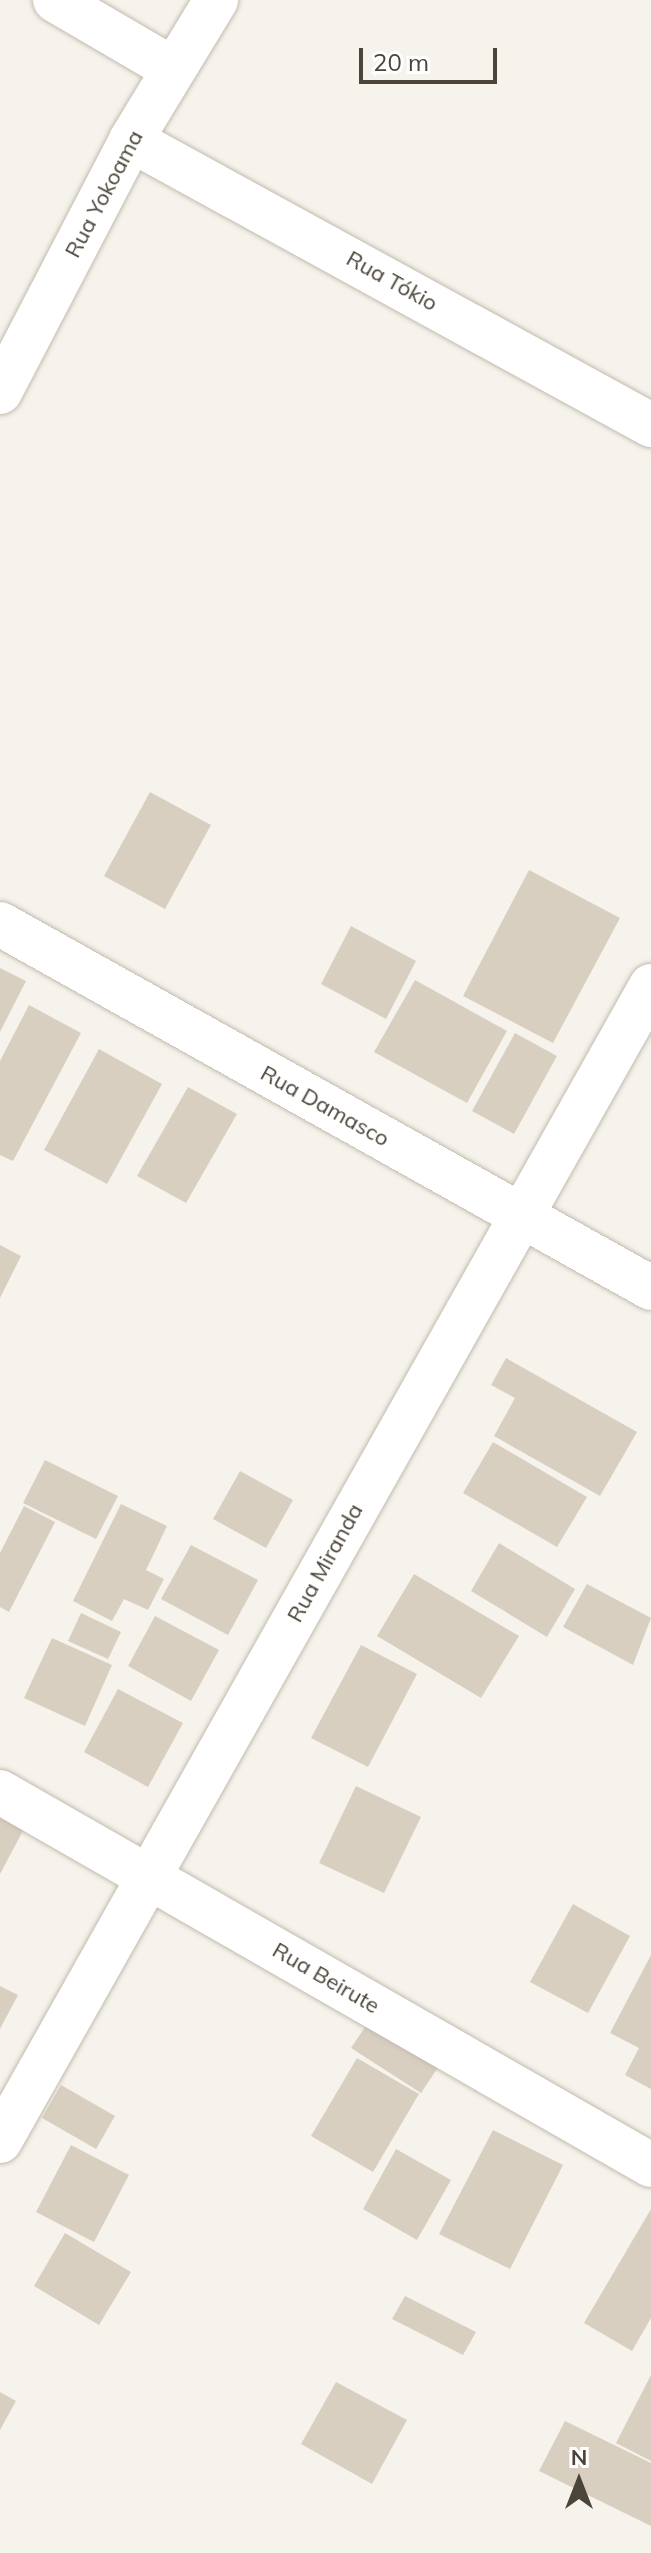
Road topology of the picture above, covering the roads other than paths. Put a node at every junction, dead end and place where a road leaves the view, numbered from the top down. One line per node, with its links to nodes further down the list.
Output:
1 (55, 0): 3 (street)
2 (216, 0): 3 (street, Rua Yokoama)
3 (173, 69): 4 (street, Rua Yokoama)
4 (131, 140): 5 (street, Rua Yokoama); 6 (street, Rua Tókio)
5 (0, 392)
6 (651, 425)
7 (0, 924): 9 (street, Rua Damasco)
8 (651, 986): 9 (street, Rua Miranda)
9 (521, 1216): 10 (street, Rua Damasco); 12 (street, Rua Miranda)
10 (651, 1288)
11 (0, 1792): 12 (street, Rua Beirute)
12 (149, 1876): 13 (street, Rua Miranda); 14 (street, Rua Beirute)
13 (0, 2141)
14 (651, 2165)

